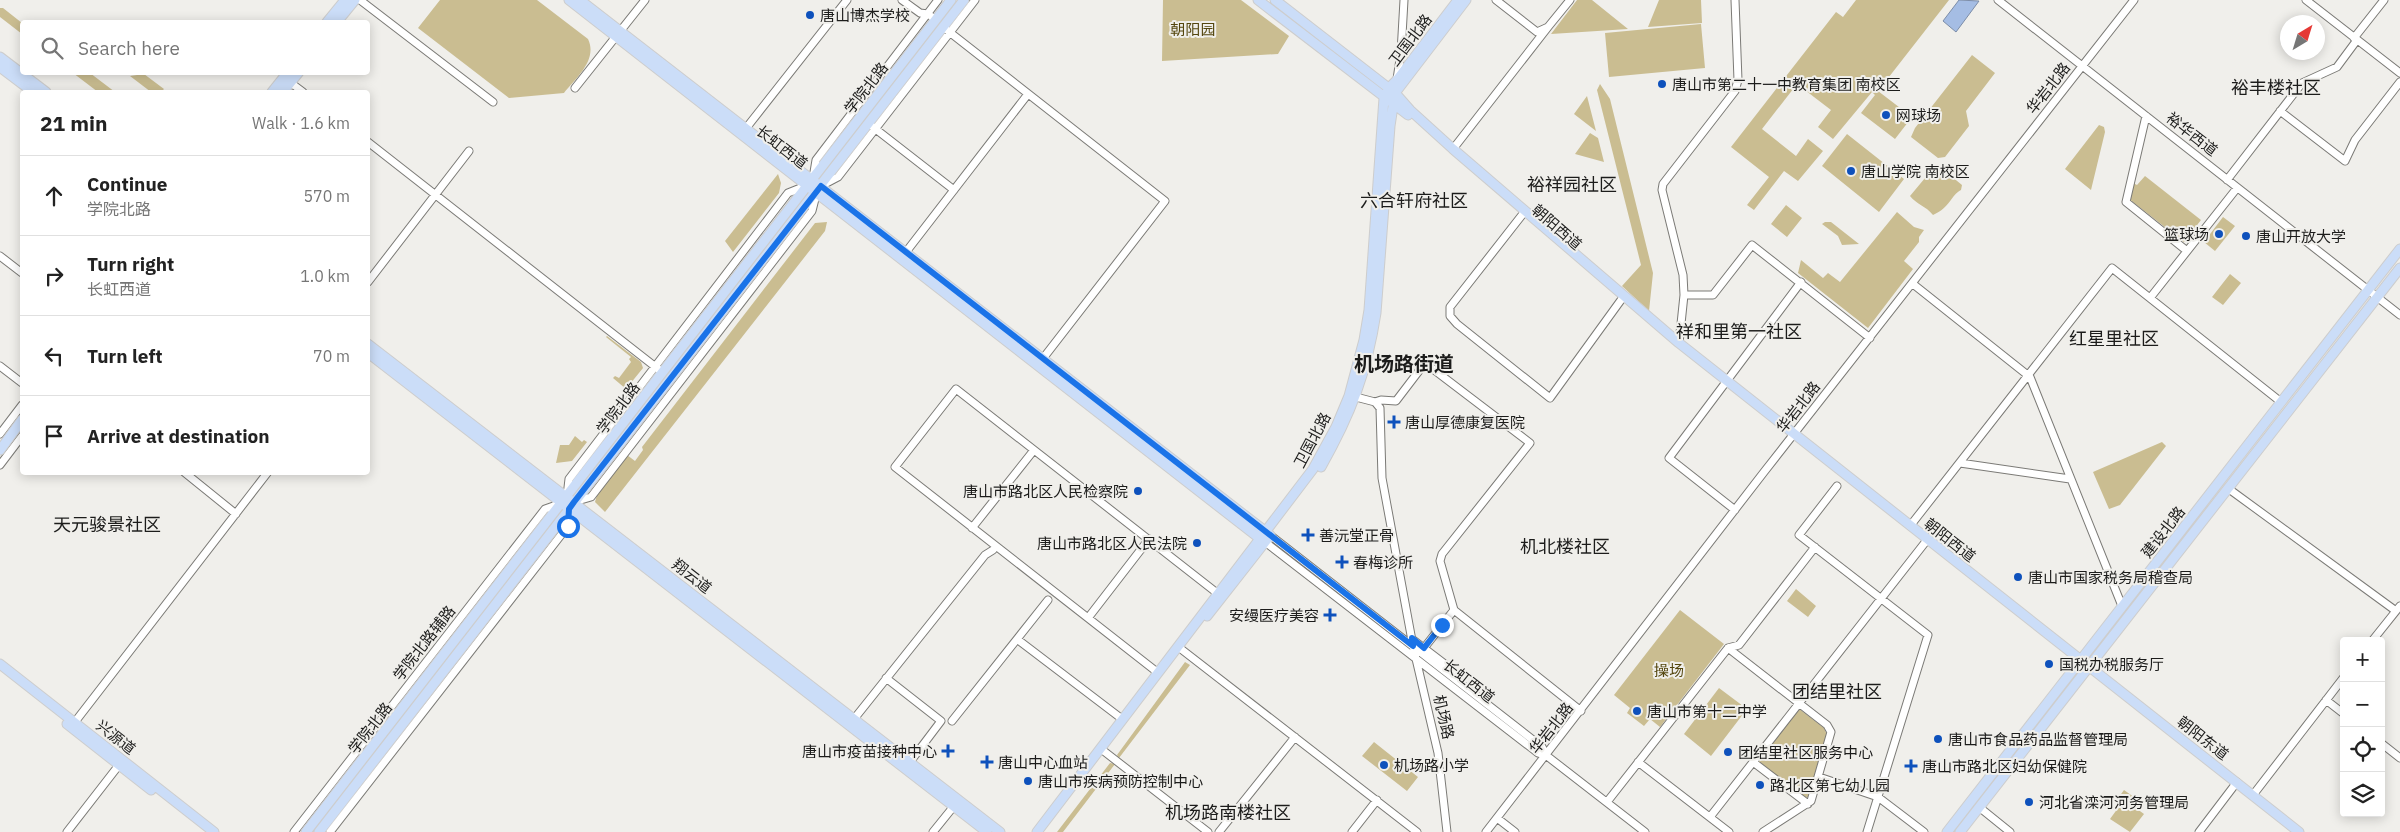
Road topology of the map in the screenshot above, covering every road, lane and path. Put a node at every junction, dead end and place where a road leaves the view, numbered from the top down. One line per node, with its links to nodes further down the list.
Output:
1 (345, 0): 26 (main road)
2 (354, 0): 27 (main road)
3 (360, 0): 53 (street)
4 (569, 0): 31 (main road, 长虹西道)
5 (580, 0): 31 (main road, 长虹西道)
6 (643, 0): 31 (street)
7 (847, 0): 58 (street)
8 (902, 0): 25 (street)
9 (938, 0): 25 (street)
10 (951, 0): 28 (main road, 学院北路)
11 (964, 0): 30 (main road, 学院北路)
12 (976, 0): 30 (street)
13 (1258, 0): 52 (main road, 朝阳西道)
14 (1275, 0): 50 (main road, 朝阳西道)
15 (1404, 0): 41 (street)
16 (1458, 0): 41 (main road, 卫国北路)
17 (1466, 0): 50 (main road, 卫国北路)
18 (1496, 0): 29 (street)
19 (1570, 0): 29 (street)
20 (1735, 0): 81 (street)
21 (1998, 0): 35 (street, 裕华西道)
22 (2134, 0): 35 (street, 华岩北路)
23 (2306, 0): 32 (street)
24 (2384, 0): 32 (street)
25 (928, 14): 28 (street); 63 (street)
26 (329, 20)
27 (339, 20)
28 (936, 20): 30 (main road); 63 (main road, 学院北路)
29 (1548, 27): 60 (street)
30 (947, 30): 51 (street); 57 (main road, 学院北路)
31 (618, 32): 44 (street); 58 (main road, 长虹西道); 63 (main road, 长虹西道)
32 (2356, 39): 37 (street); 55 (street)
33 (0, 57): 36 (main road)
34 (0, 66): 45 (main road)
35 (2082, 66): 56 (street, 裕华西道); 79 (street, 华岩北路)
36 (20, 72)
37 (2400, 73)
38 (24, 75): 46 (main road)
39 (286, 75): 47 (main road)
40 (297, 75): 43 (main road)
41 (1397, 80): 50 (main road, 卫国北路)
42 (2400, 82): 55 (street)
43 (291, 83): 48 (main road); 49 (street)
44 (575, 88)
45 (30, 90)
46 (43, 90)
47 (274, 90)
48 (285, 90)
49 (301, 90)
50 (1392, 91): 52 (main road, 卫国北路); 54 (main road, 卫国北路); 60 (main road, 朝阳西道)
51 (1028, 94): 66 (street); 93 (street)
52 (1384, 98): 54 (main road, 朝阳西道); 100 (main road, 卫国北路)
53 (492, 102)
54 (1393, 103): 68 (main road, 朝阳西道); 100 (main road, 卫国北路)
55 (2280, 111): 62 (street)
56 (2146, 116): 62 (street, 裕华西道); 70 (street)
57 (872, 126): 65 (main road, 学院北路); 66 (street)
58 (747, 127): 63 (main road, 长虹西道)
59 (370, 144): 67 (street)
60 (1453, 149): 89 (main road, 朝阳西道)
61 (469, 151): 67 (street)
62 (2227, 180): 64 (street, 裕华西道)
63 (810, 182): 65 (main road, 长虹西道); 72 (street); 74 (main road, 学院北路)
64 (2237, 188): 70 (street); 80 (street, 裕华西道)
65 (819, 189): 71 (main road, 长虹西道); 91 (main road, 学院北路); 93 (main road, 长虹西道)
66 (954, 190): 71 (street)
67 (435, 195): 77 (street); 95 (street)
68 (1522, 215): 84 (main road, 朝阳西道); 84 (street)
69 (2400, 249): 80 (main road, 建设北路)
70 (2187, 251): 83 (street)
71 (906, 252): 93 (main road, 长虹西道)
72 (740, 254): 74 (street); 86 (street)
73 (0, 256): 76 (street)
74 (746, 264): 88 (main road, 学院北路)
75 (2400, 268): 82 (main road, 建设北路)
76 (20, 271)
77 (370, 279)
78 (1800, 282): 81 (street); 87 (street); 99 (street)
79 (1913, 284): 87 (street, 华岩北路); 97 (street)
80 (2368, 290): 82 (street, 裕华西道); 102 (main road, 建设北路)
81 (1684, 295): 89 (street)
82 (2377, 297): 85 (street, 裕华西道); 116 (main road, 建设北路)
83 (2150, 298): 97 (street); 102 (street)
84 (1621, 300): 99 (main road, 朝阳西道)
85 (2400, 315)
86 (678, 336): 88 (street); 95 (street)
87 (1870, 338): 106 (street, 华岩北路)
88 (686, 342): 91 (main road); 96 (main road, 学院北路)
89 (1678, 343): 99 (main road, 朝阳西道)
90 (370, 346): 117 (main road, 翔云道)
91 (698, 351): 117 (main road, 学院北路)
92 (370, 354): 117 (main road, 翔云道)
93 (1041, 361): 122 (main road, 长虹西道)
94 (0, 366): 98 (street)
95 (655, 366): 96 (street); 117 (street)
96 (662, 372): 117 (main road, 学院北路)
97 (2028, 374): 110 (street); 114 (street)
98 (20, 381)
99 (1725, 382): 106 (main road, 朝阳西道); 118 (street)
100 (1353, 396): 101 (street); 122 (main road, 卫国北路)
101 (1375, 402): 132 (street); 136 (street, 机场路)
102 (2281, 402): 130 (main road, 建设北路)
103 (20, 408): 105 (street)
104 (20, 423): 108 (main road)
105 (0, 434)
106 (1793, 435): 118 (street, 华岩北路); 120 (main road, 朝阳西道)
107 (20, 439): 111 (street)
108 (0, 450)
109 (1034, 450): 121 (street); 121 (street); 123 (street)
110 (1960, 463): 114 (street); 120 (street)
111 (0, 465)
112 (188, 475): 119 (street)
113 (266, 475): 119 (street)
114 (2070, 479): 130 (street)
115 (1836, 486): 125 (street)
116 (2229, 489): 131 (street); 143 (main road, 建设北路)
117 (568, 503): 153 (street, 学院北路辅路); 154 (main road, 翔云道); 157 (main road, 学院北路); 157 (main road, 学院北路); 176 (main road, 翔云道)
118 (1735, 510): 150 (street, 华岩北路)
119 (236, 514): 152 (street)
120 (1910, 526): 124 (main road, 朝阳西道)
121 (972, 528): 133 (street)
122 (1265, 537): 127 (main road, 卫国北路); 136 (street, 长虹西道); 139 (main road, 卫国北路); 141 (street, 长虹西道)
123 (1149, 539): 127 (street); 133 (street)
124 (1927, 540): 128 (street); 140 (main road, 朝阳西道)
125 (1815, 547): 128 (street); 138 (street)
126 (993, 550): 146 (street)
127 (1217, 593): 145 (main road, 卫国北路)
128 (1882, 599): 149 (street); 170 (street)
129 (1048, 600): 135 (street)
130 (2122, 606): 140 (main road, 建设北路)
131 (2398, 608): 134 (street)
132 (1454, 610): 137 (street); 150 (street)
133 (1088, 618): 145 (street)
134 (2375, 637)
135 (1017, 639): 155 (street); 156 (street)
136 (1413, 642): 137 (street); 141 (street, 机场路); 161 (street, 长虹西道)
137 (1424, 648): 161 (street)
138 (1728, 648): 149 (street); 165 (street)
139 (1181, 649): 158 (street); 160 (main road, 卫国北路)
140 (2080, 660): 143 (main road, 朝阳西道); 205 (main road, 建设北路)
141 (1417, 661): 161 (street, 长虹西道); 197 (street, 机场路)
142 (0, 664): 163 (main road, 兴源道)
143 (2089, 667): 168 (main road, 朝阳东道); 177 (main road, 建设北路)
144 (0, 671): 163 (main road, 兴源道)
145 (1157, 672): 155 (main road, 卫国北路)
146 (886, 678): 154 (street); 164 (street)
147 (2340, 682): 148 (street)
148 (2326, 700): 151 (street); 169 (street)
149 (1800, 704): 166 (street); 167 (street)
150 (1581, 711): 161 (street, 华岩北路)
151 (2340, 711)
152 (78, 718)
153 (383, 718): 157 (street); 171 (street, 学院北路辅路)
154 (854, 719): 164 (main road, 翔云道)
155 (1122, 719): 191 (main road, 卫国北路)
156 (952, 721)
157 (398, 730): 174 (main road, 学院北路); 178 (main road, 学院北路)
158 (1295, 737): 172 (street); 194 (street)
159 (2385, 746): 162 (street)
160 (1105, 752): 192 (main road, 卫国北路); 193 (street)
161 (1546, 756): 173 (street, 长虹西道); 180 (street, 华岩北路)
162 (2400, 758)
163 (121, 762): 181 (street); 182 (main road, 兴源道); 183 (main road, 兴源道)
164 (910, 762): 190 (main road, 翔云道)
165 (1638, 762): 173 (street); 179 (street)
166 (1753, 762): 175 (street); 179 (street)
167 (1818, 777): 170 (street); 175 (street)
168 (2237, 782): 169 (main road, 朝阳东道); 208 (street)
169 (2253, 795): 209 (main road, 朝阳东道)
170 (1878, 796): 203 (street); 204 (street)
171 (320, 798): 174 (street); 184 (street, 学院北路辅路)
172 (1376, 800): 195 (street); 196 (street)
173 (1606, 802): 200 (street, 长虹西道)
174 (328, 804): 185 (main road, 学院北路)
175 (1808, 804): 202 (street)
176 (954, 806): 188 (street); 189 (main road, 翔云道)
177 (1979, 807): 206 (main road, 建设北路); 207 (street)
178 (339, 814): 186 (main road, 学院北路); 187 (street)
179 (1710, 817): 201 (street)
180 (1497, 818): 198 (street, 华岩北路); 199 (street)
181 (67, 832)
182 (205, 832)
183 (214, 832)
184 (294, 832)
185 (306, 832)
186 (319, 832)
187 (330, 832)
188 (933, 832)
189 (987, 832)
190 (1000, 832)
191 (1037, 832)
192 (1044, 832)
193 (1208, 832)
194 (1219, 832)
195 (1352, 832)
196 (1417, 832)
197 (1447, 832)
198 (1486, 832)
199 (1515, 832)
200 (1645, 832)
201 (1729, 832)
202 (1763, 832)
203 (1867, 832)
204 (1924, 832)
205 (1947, 832)
206 (1960, 832)
207 (2010, 832)
208 (2199, 832)
209 (2299, 832)

